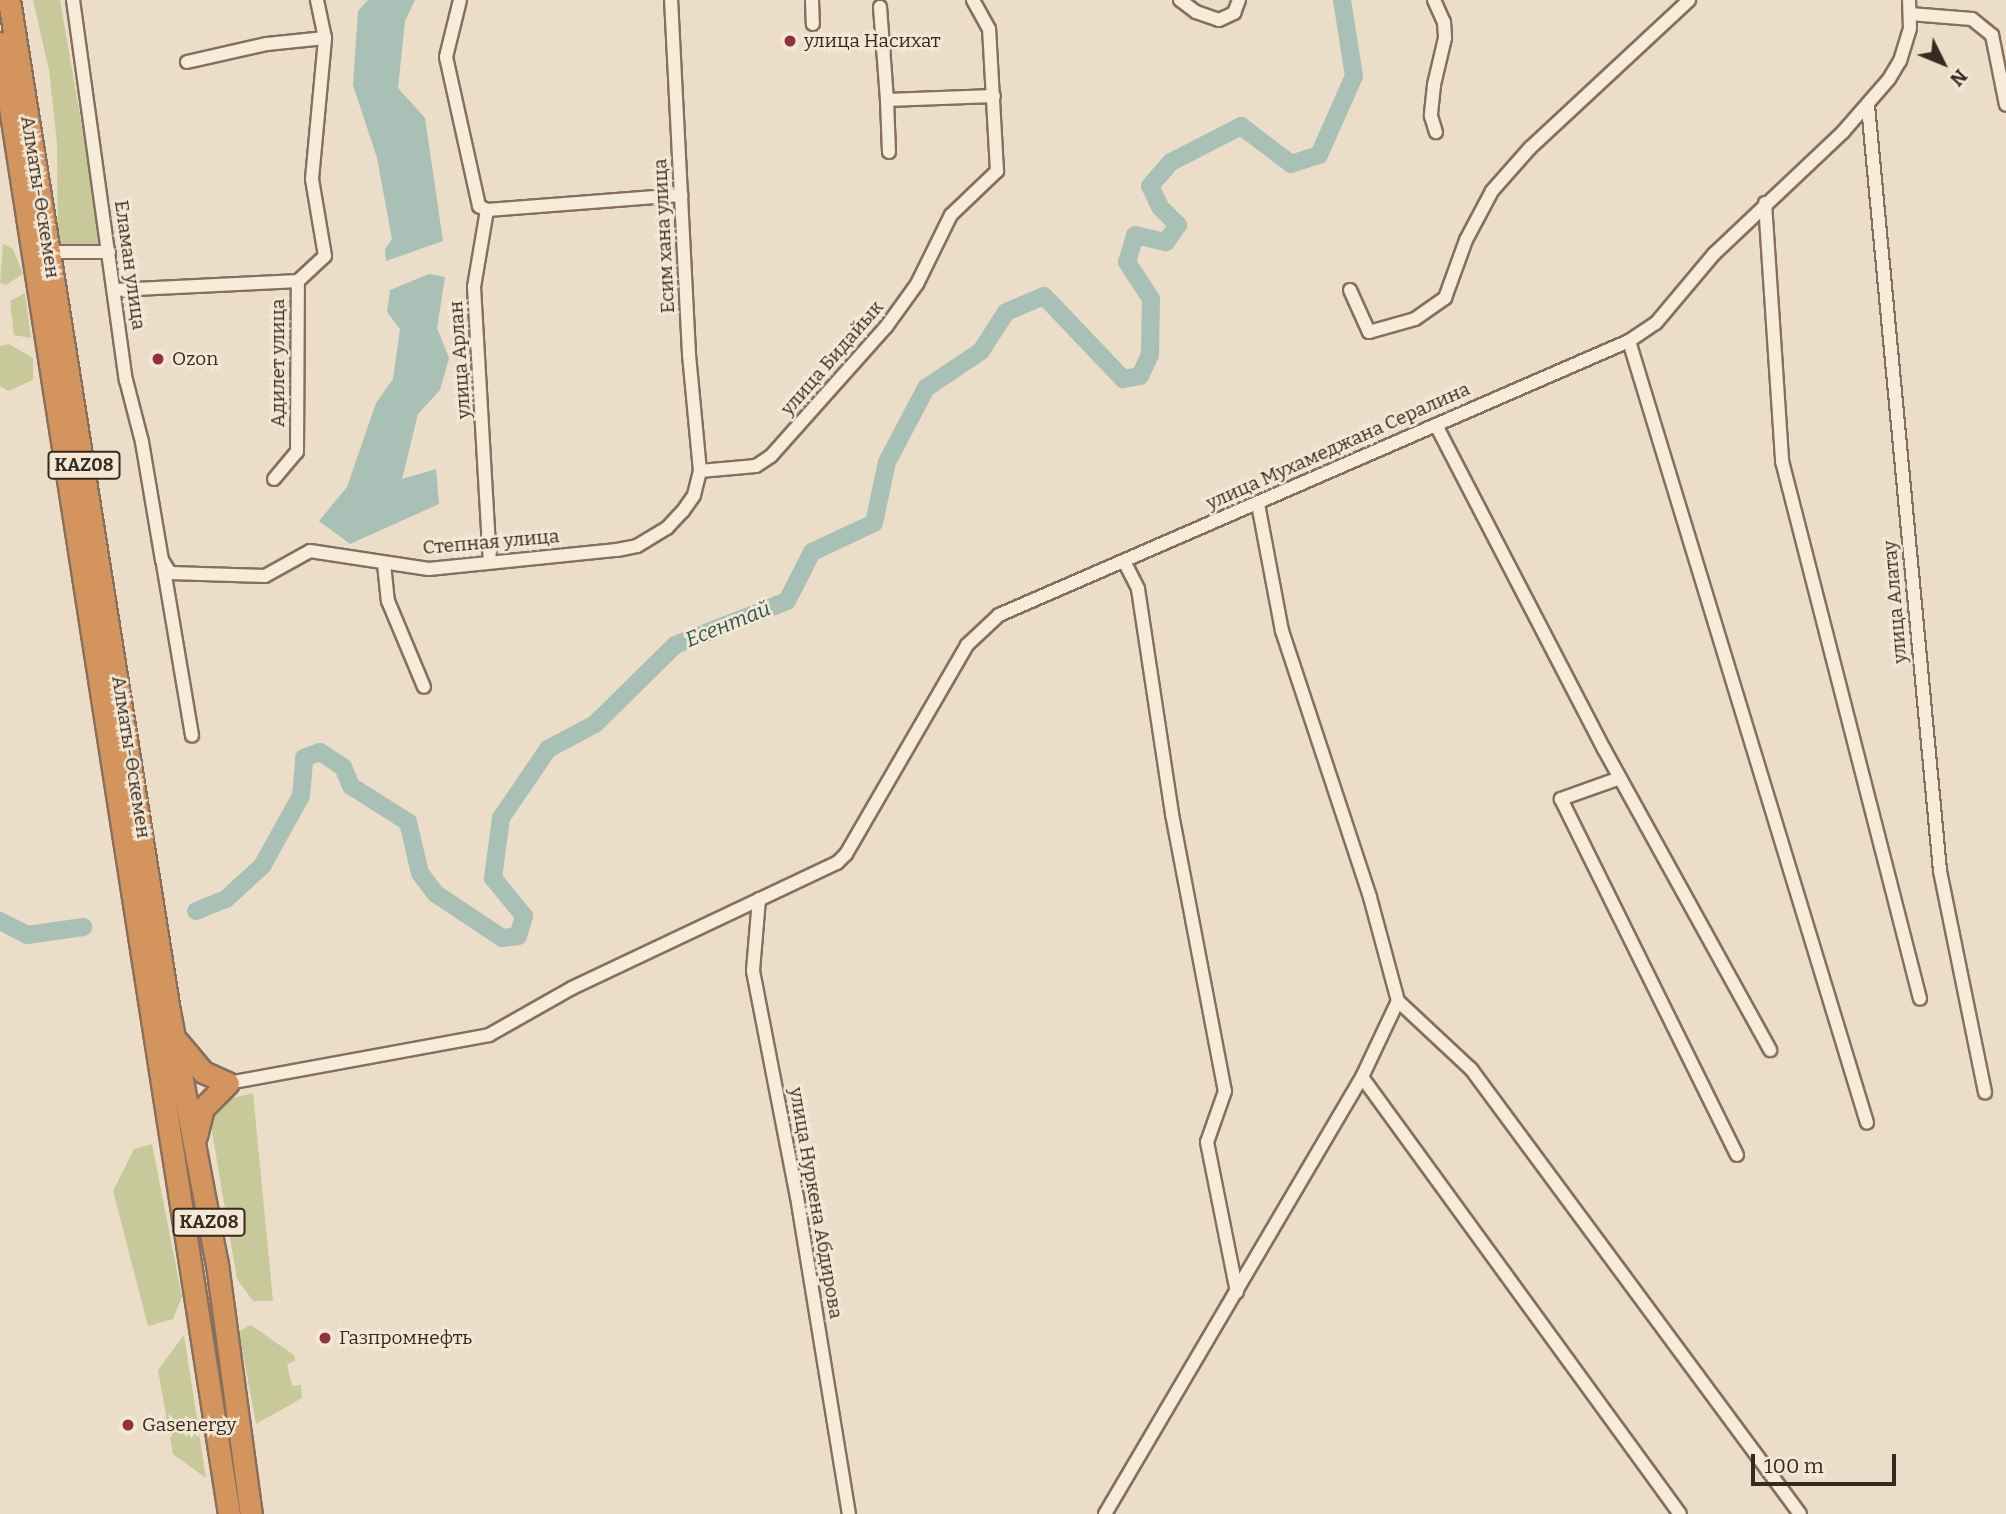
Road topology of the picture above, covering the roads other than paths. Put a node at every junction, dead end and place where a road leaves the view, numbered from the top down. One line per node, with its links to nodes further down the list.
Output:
1 (9, 0): 28 (highway, Алматы-Өскемен / KAZ08)
2 (73, 0): 29 (street, Еламан улица)
3 (317, 0): 16 (street, Адилет улица)
4 (460, 0): 27 (street)
5 (671, 0): 25 (street, Есим хана улица)
6 (812, 0): 15 (street)
7 (973, 0): 19 (street)
8 (1180, 0): 9 (street)
9 (1238, 0)
10 (1434, 0): 23 (street)
11 (1689, 0): 32 (street)
12 (1909, 0): 14 (street, улица Мухамеджана Сералина)
13 (880, 7): 20 (street)
14 (1910, 14): 21 (street); 22 (street, улица Мухамеджана Сералина)
15 (813, 24)
16 (326, 38): 18 (street); 30 (street, Адилет улица)
17 (0, 43): 58 (highway, Алматы-Өскемен / KAZ08)
18 (187, 62)
19 (994, 96): 20 (street); 35 (street, улица Бидайык)
20 (887, 100): 24 (street)
21 (2006, 105)
22 (1868, 106): 26 (street, улица Мухамеджана Сералина); 53 (street, улица Алатау)
23 (1436, 132)
24 (889, 152)
25 (681, 195): 27 (street); 35 (street, Есим хана улица)
26 (1765, 203): 33 (street, улица Мухамеджана Сералина); 47 (street)
27 (487, 210): 40 (street, улица Арлан)
28 (49, 252): 29 (street); 49 (highway, Алматы-Өскемен / KAZ08)
29 (109, 252): 31 (street, Еламан улица)
30 (298, 281): 31 (street); 36 (street, Адилет улица)
31 (116, 290): 38 (street, Еламан улица)
32 (1350, 290)
33 (1629, 341): 34 (street, улица Мухамеджана Сералина); 54 (street)
34 (1436, 425): 37 (street, улица Мухамеджана Сералина); 45 (street)
35 (700, 471): 40 (street, Степная улица)
36 (274, 480)
37 (1258, 504): 39 (street, улица Мухамеджана Сералина); 48 (street)
38 (162, 560): 42 (street, Еламан улица); 44 (street)
39 (1125, 561): 46 (street, улица Мухамеджана Сералина); 57 (street)
40 (490, 562): 41 (street, Степная улица)
41 (384, 564): 42 (street, Степная улица); 43 (street)
42 (170, 573)
43 (424, 687)
44 (192, 736)
45 (1620, 778): 50 (street); 56 (street)
46 (759, 899): 52 (street, улица Мухамеджана Сералина); 60 (street, улица Нуркена Абдирова)
47 (1920, 999)
48 (1398, 1001): 51 (street); 63 (street)
49 (173, 1036): 52 (highway); 55 (highway, Алматы-Өскемен / KAZ08)
50 (1770, 1050)
51 (1362, 1077): 57 (street); 62 (street)
52 (228, 1083): 55 (highway)
53 (1985, 1092)
54 (1867, 1123)
55 (195, 1149): 59 (highway, Алматы-Өскемен / KAZ08)
56 (1737, 1155)
57 (1237, 1293): 61 (street)
58 (229, 1514)
59 (251, 1514)
60 (849, 1514)
61 (1105, 1514)
62 (1680, 1514)
63 (1800, 1514)

